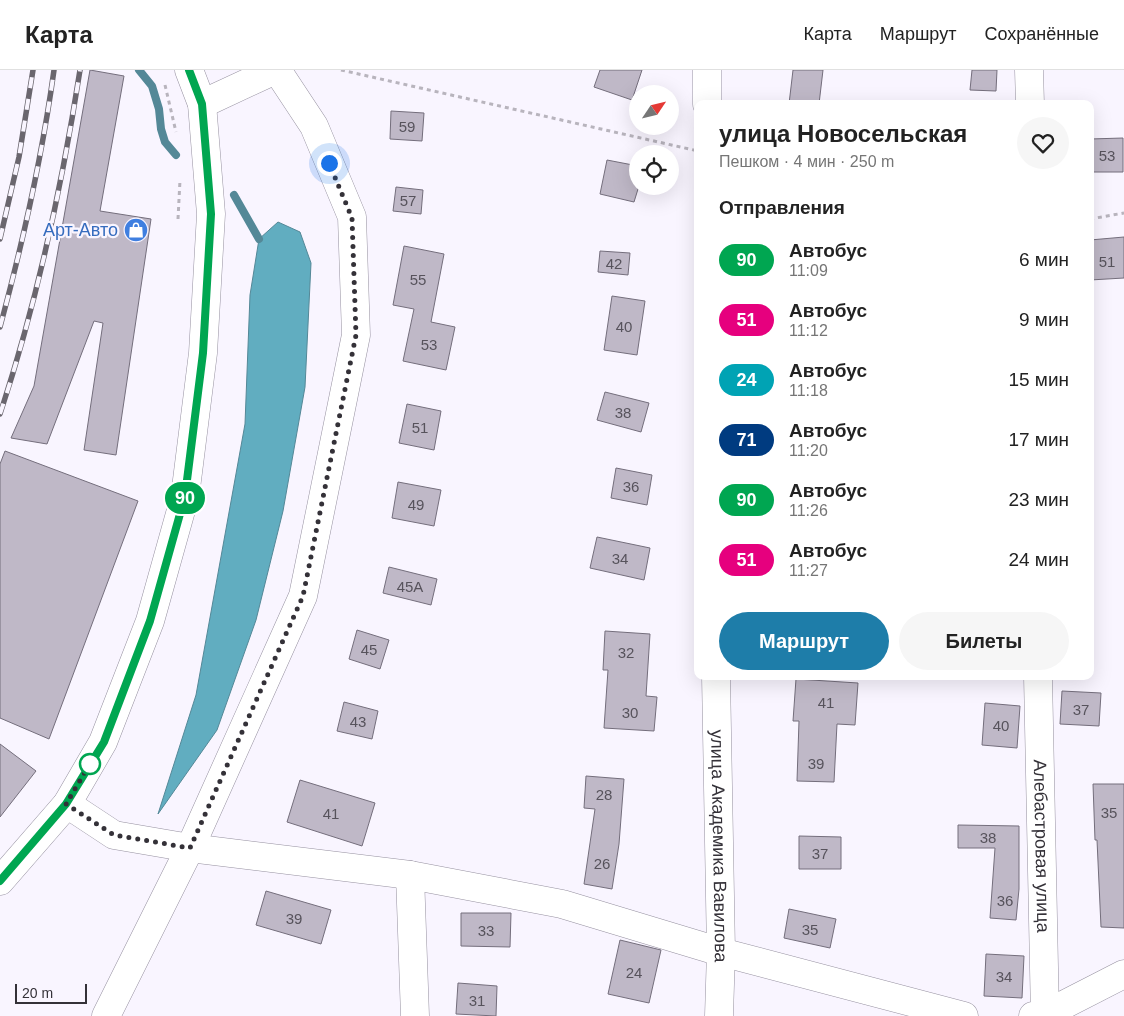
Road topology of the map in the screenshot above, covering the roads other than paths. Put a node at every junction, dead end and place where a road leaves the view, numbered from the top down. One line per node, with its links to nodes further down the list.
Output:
1 (189, 70): 7 (street)
2 (276, 70): 7 (street); 11 (street)
3 (707, 70): 5 (street)
4 (1029, 70): 6 (street)
5 (707, 100)
6 (1030, 100)
7 (202, 104): 10 (street)
8 (716, 680): 14 (street, улица Академика Вавилова)
9 (1038, 680): 20 (street, Алебастровая улица)
10 (66, 804): 11 (street); 13 (street)
11 (190, 848): 12 (street); 16 (street)
12 (410, 875): 14 (street); 17 (street)
13 (0, 881)
14 (721, 952): 18 (street, улица Академика Вавилова); 19 (street)
15 (1124, 974): 20 (street)
16 (106, 1016)
17 (415, 1016)
18 (719, 1016)
19 (964, 1016)
20 (1040, 1016)

